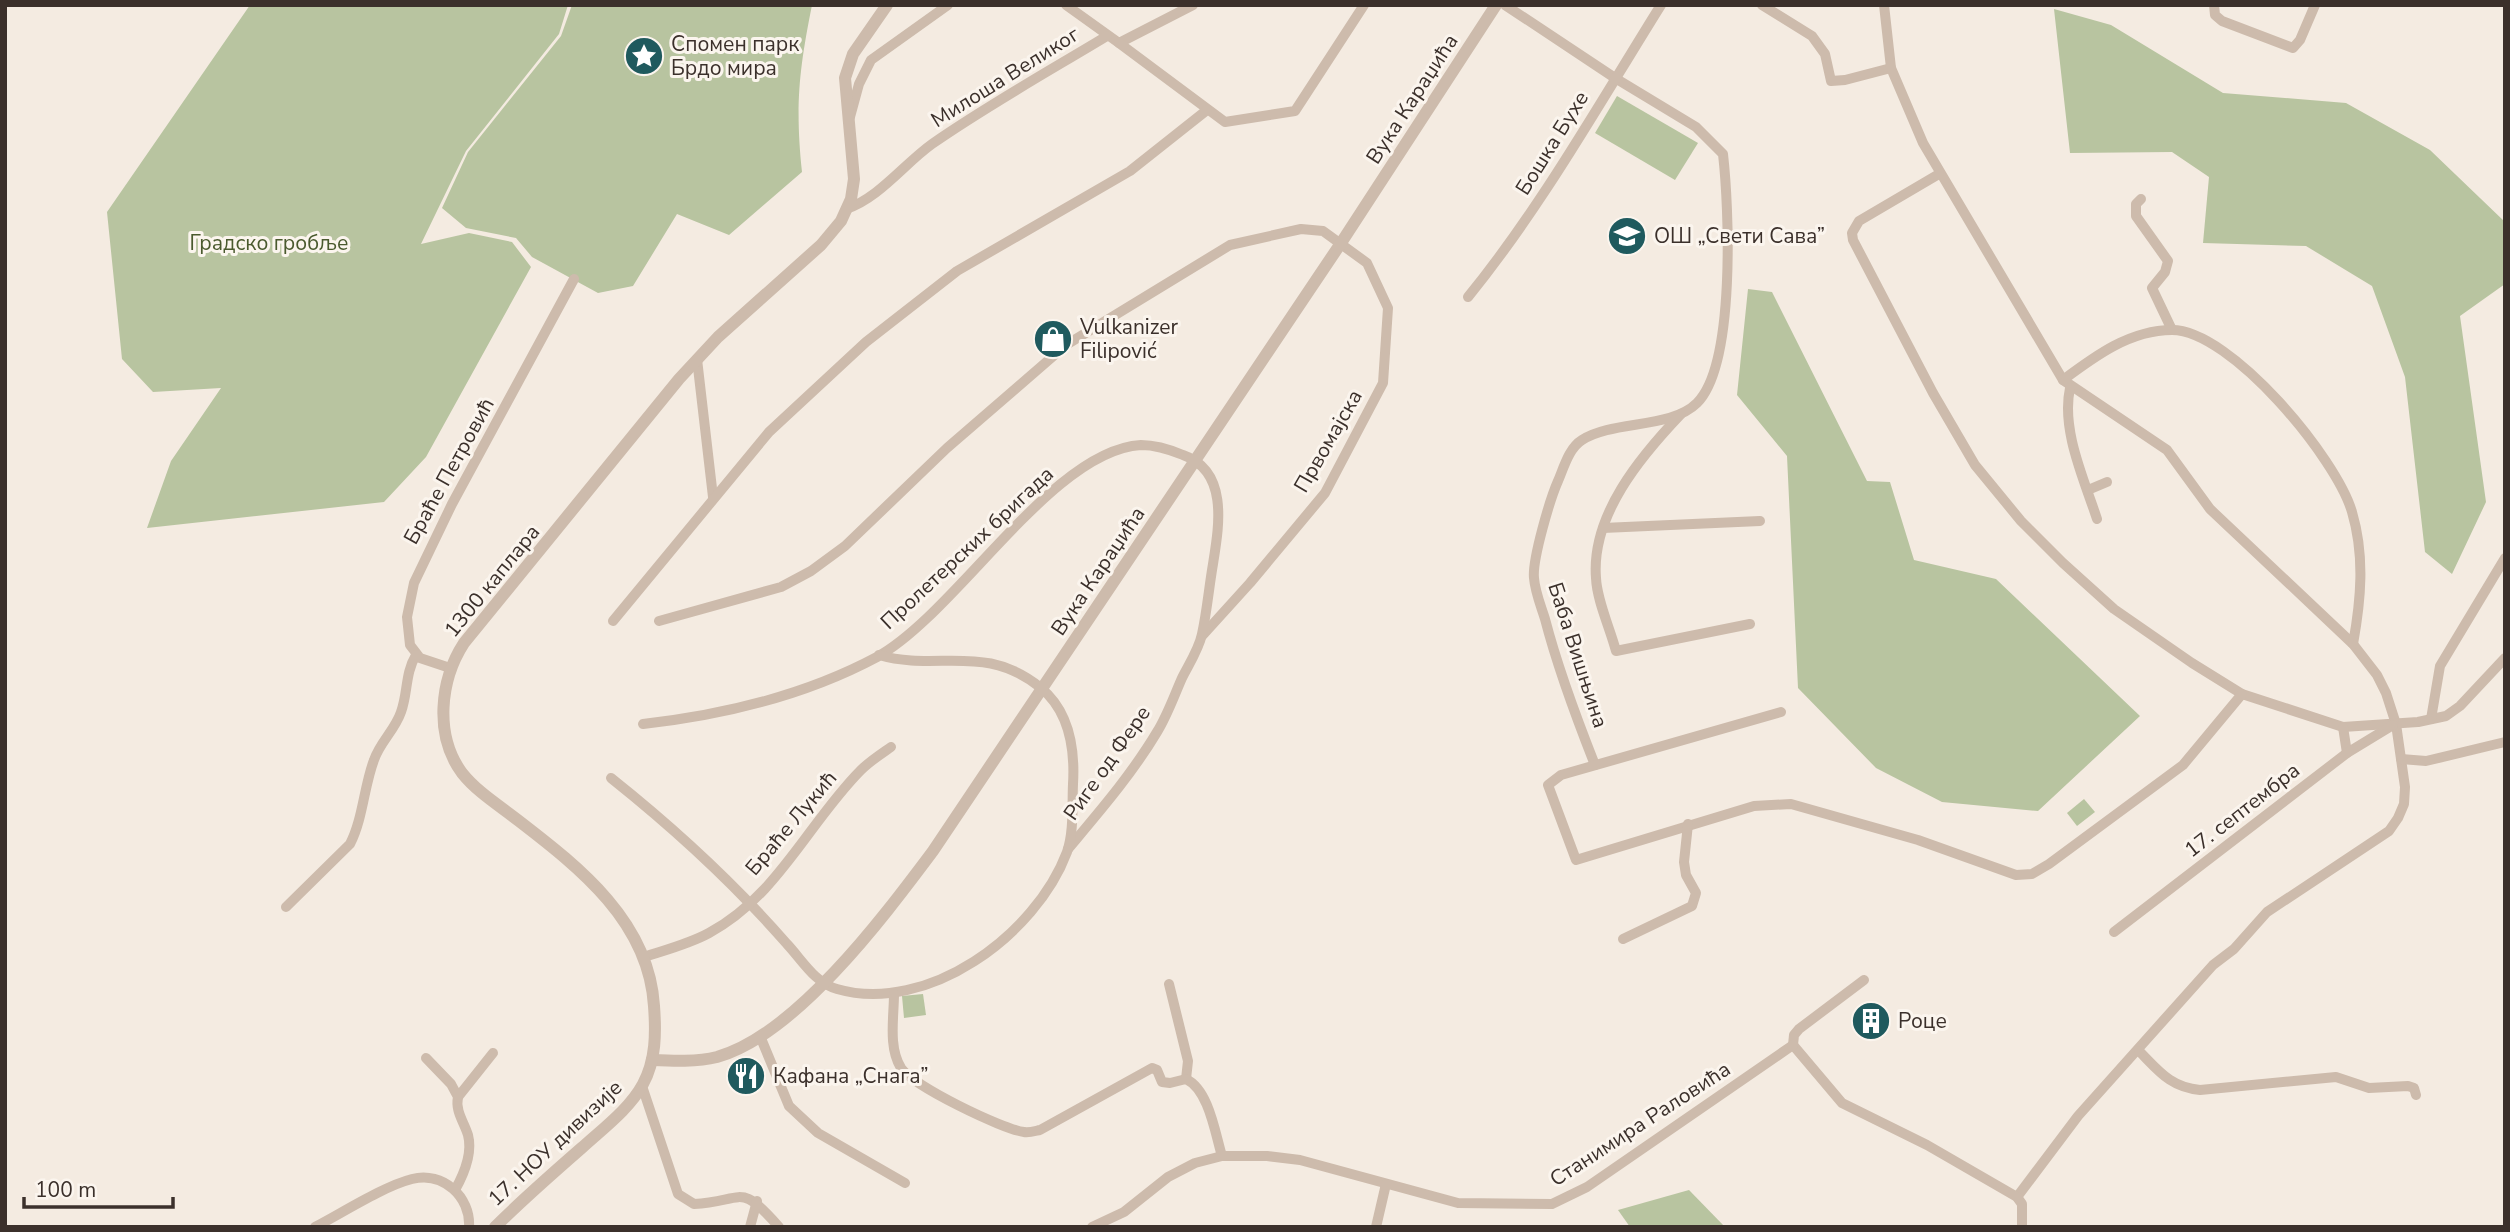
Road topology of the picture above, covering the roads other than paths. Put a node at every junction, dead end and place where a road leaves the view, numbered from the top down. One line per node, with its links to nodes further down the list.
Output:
1 (887, 5): 18 (street)
2 (948, 5): 18 (street)
3 (1066, 5): 13 (street)
4 (1193, 5): 14 (street)
5 (1364, 5): 17 (street, Милоша Великог)
6 (1496, 5): 22 (street, Вука Караџића)
7 (1505, 5): 16 (street)
8 (1661, 5): 16 (street, Бошка Бухе)
9 (1762, 5): 15 (street)
10 (1884, 5): 15 (street)
11 (2214, 5): 12 (street)
12 (2315, 5)
13 (1107, 36): 14 (street, Милоша Великог); 21 (street, Милоша Великог)
14 (1119, 43): 17 (street, Милоша Великог)
15 (1891, 68): 19 (street)
16 (1615, 78): 24 (street, Бошка Бухе); 28 (street)
17 (1207, 110): 32 (street)
18 (848, 123): 21 (street)
19 (1939, 174): 27 (street); 47 (street)
20 (2141, 199): 25 (street)
21 (846, 209): 26 (street, 1300 каплара)
22 (1342, 243): 29 (street, Вука Караџића); 38 (street, Првомајска); 40 (street, Првомајска)
23 (574, 279): 42 (street, Браће Петровић)
24 (1468, 297)
25 (2172, 330): 27 (street); 41 (street)
26 (697, 359): 32 (street); 45 (street, 1300 каплара)
27 (2066, 384): 31 (street); 41 (street)
28 (1681, 414): 35 (street); 57 (street, Баба Вишњина)
29 (1196, 459): 40 (street, Риге од Фере); 43 (street, Пролетерских бригада); 46 (street, Вука Караџића)
30 (2107, 482): 31 (street)
31 (2088, 490): 33 (street)
32 (713, 497): 37 (street)
33 (2097, 519)
34 (1759, 521): 35 (street)
35 (1603, 528): 39 (street)
36 (2505, 558): 49 (street)
37 (613, 621)
38 (659, 621)
39 (1750, 624)
40 (1202, 636): 60 (street, Риге од Фере)
41 (2353, 644): 51 (street)
42 (416, 655): 45 (street); 62 (street)
43 (879, 656): 46 (street); 50 (street, Пролетерских бригада)
44 (2505, 658): 49 (street)
45 (450, 668): 65 (street, 1300 каплара)
46 (1042, 689): 60 (street); 67 (street, Вука Караџића)
47 (2242, 694): 52 (street); 59 (street)
48 (1781, 712): 57 (street)
49 (2431, 719): 51 (street)
50 (643, 724)
51 (2396, 724): 52 (street); 55 (street, 17. септембра); 56 (street)
52 (2343, 727): 55 (street)
53 (2505, 742): 56 (street)
54 (891, 747): 61 (street, Браће Лукић)
55 (2347, 753): 63 (street, 17. септембра)
56 (2402, 759): 72 (street)
57 (1595, 765): 59 (street)
58 (611, 778): 61 (street)
59 (1688, 824): 64 (street)
60 (1068, 849): 69 (street)
61 (750, 901): 65 (street, Браће Лукић); 67 (street)
62 (286, 907)
63 (2114, 932)
64 (1623, 939)
65 (643, 957): 75 (street, 1300 каплара)
66 (1864, 980): 71 (street, Станимира Раловића)
67 (821, 983): 69 (street); 70 (street, Вука Караџића)
68 (1169, 984): 76 (street)
69 (894, 994): 76 (street)
70 (760, 1036): 75 (street, Вука Караџића); 81 (street)
71 (1793, 1045): 82 (street, Станимира Раловића); 84 (street)
72 (2139, 1051): 78 (street); 84 (street)
73 (493, 1053): 79 (street)
74 (426, 1058): 79 (street, 17. НОУ дивизије)
75 (652, 1059): 77 (street, 1300 каплара)
76 (1186, 1079): 80 (street)
77 (642, 1086): 85 (street); 88 (street, 17. НОУ дивизије)
78 (2416, 1095)
79 (458, 1097): 83 (street, 17. НОУ дивизије)
80 (1222, 1156): 82 (street, Станимира Раловића); 91 (street, Станимира Раловића)
81 (905, 1183)
82 (1386, 1184): 92 (street)
83 (456, 1190): 86 (street); 87 (street, 17. НОУ дивизије)
84 (2017, 1197): 93 (street)
85 (757, 1201): 89 (street); 90 (street)
86 (315, 1227)
87 (469, 1227)
88 (495, 1227)
89 (750, 1227)
90 (779, 1227)
91 (1092, 1227)
92 (1376, 1227)
93 (2022, 1227)

